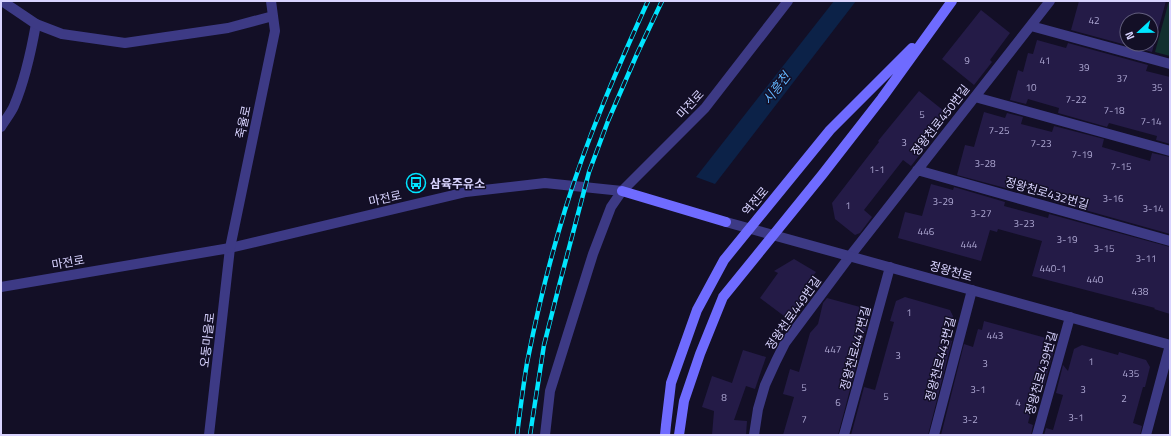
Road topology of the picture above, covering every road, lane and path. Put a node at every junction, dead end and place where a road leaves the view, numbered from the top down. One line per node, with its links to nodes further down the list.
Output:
1 (2, 1): 7 (street)
2 (271, 1): 6 (street, 죽율로)
3 (788, 1): 15 (street, 마전로)
4 (952, 1): 8 (main road, 역전로)
5 (1050, 1): 9 (street, 정왕천로450번길)
6 (273, 16): 7 (street); 20 (street, 죽율로)
7 (36, 24): 12 (street)
8 (936, 24): 17 (main road, 역전로); 18 (main road, 역전로)
9 (1031, 26): 10 (street); 11 (street, 정왕천로450번길)
10 (1170, 64)
11 (975, 97): 13 (street); 14 (street, 정왕천로450번길)
12 (1, 127)
13 (1170, 151)
14 (917, 170): 19 (street, 정왕천로432번길); 21 (street, 정왕천로450번길)
15 (622, 191): 16 (main road); 20 (street, 마전로); 28 (street)
16 (726, 222): 17 (street, 정왕천로)
17 (750, 228): 18 (street, 정왕천로); 29 (main road, 역전로)
18 (773, 234): 21 (street, 정왕천로); 30 (main road, 역전로)
19 (1170, 241)
20 (230, 248): 23 (street, 마전로); 27 (street, 오동마을로)
21 (850, 256): 22 (street, 정왕천로); 31 (street, 정왕천로449번길)
22 (890, 267): 24 (street, 정왕천로); 32 (street, 정왕천로447번길)
23 (1, 287)
24 (972, 290): 25 (street, 정왕천로); 33 (street, 정왕천로443번길)
25 (1070, 317): 26 (street, 정왕천로); 34 (street, 정왕천로439번길)
26 (1170, 345): 35 (street)
27 (209, 435)
28 (545, 435)
29 (665, 435)
30 (679, 435)
31 (754, 435)
32 (844, 435)
33 (934, 435)
34 (1037, 435)
35 (1146, 435)

